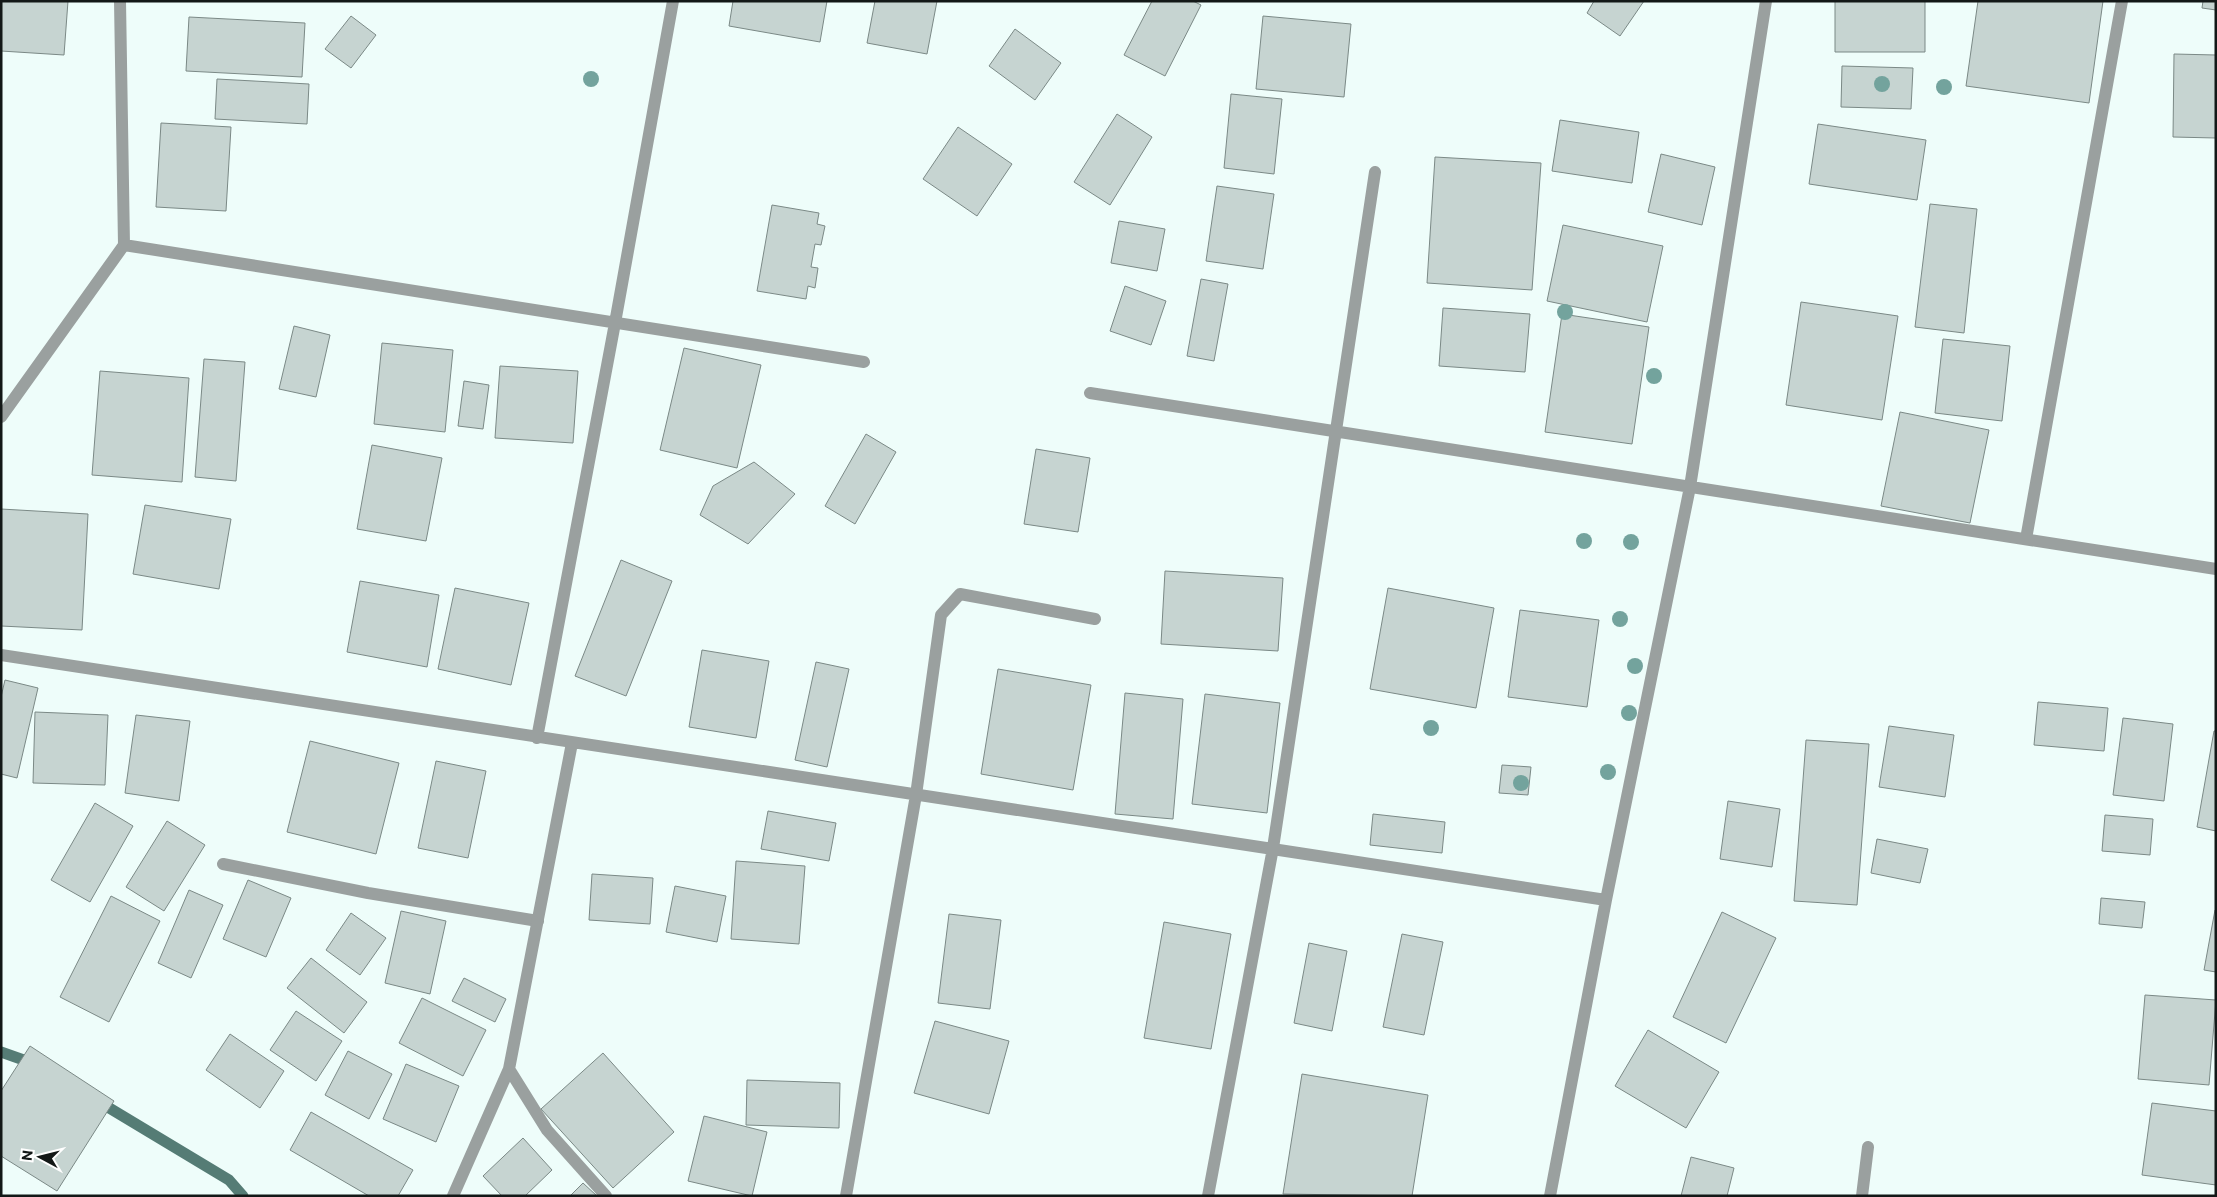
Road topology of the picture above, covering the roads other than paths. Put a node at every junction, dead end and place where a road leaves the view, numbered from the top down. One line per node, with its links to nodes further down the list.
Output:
1 (120, 1): 6 (street)
2 (673, 1): 7 (street)
3 (1766, 1): 12 (street)
4 (2122, 1): 13 (street)
5 (1375, 172): 11 (street)
6 (124, 245): 7 (street); 10 (street)
7 (615, 323): 8 (street); 17 (street)
8 (864, 362)
9 (1090, 393): 11 (street)
10 (1, 417)
11 (1336, 432): 12 (street); 20 (street)
12 (1690, 487): 13 (street); 22 (street)
13 (2026, 539): 14 (street)
14 (2216, 569)
15 (1095, 619): 19 (street)
16 (1, 655): 17 (street)
17 (537, 738): 18 (street)
18 (572, 743): 19 (street); 23 (street)
19 (916, 795): 20 (street); 28 (street)
20 (1273, 848): 22 (street); 29 (street)
21 (223, 864): 23 (street)
22 (1606, 900): 30 (street)
23 (538, 921): 24 (street)
24 (509, 1069): 26 (street); 27 (street)
25 (1868, 1147): 31 (street)
26 (453, 1196)
27 (606, 1196)
28 (846, 1196)
29 (1208, 1196)
30 (1550, 1196)
31 (1862, 1196)

